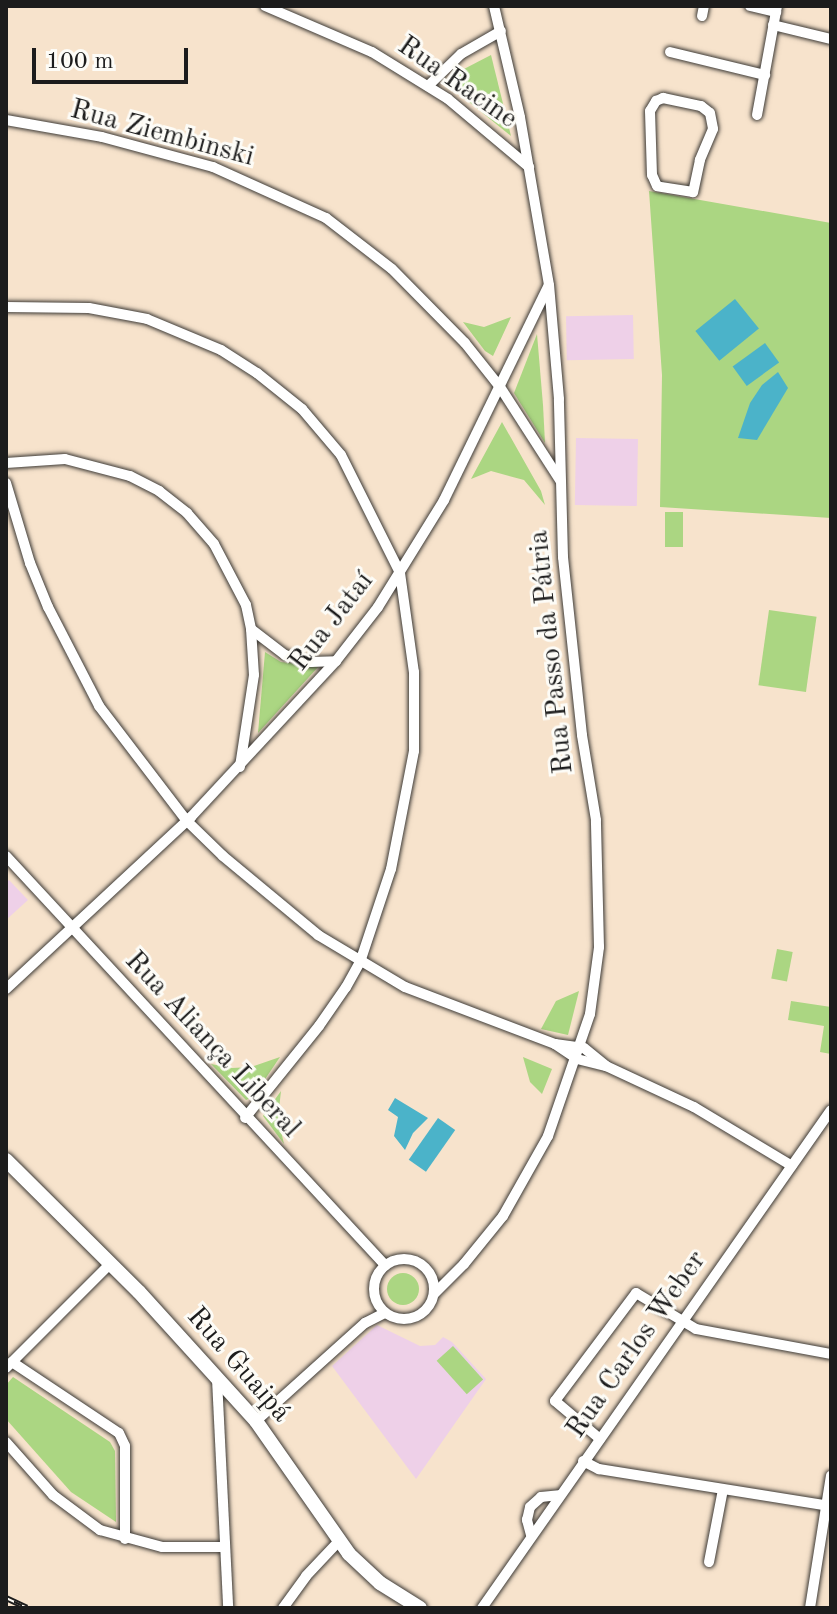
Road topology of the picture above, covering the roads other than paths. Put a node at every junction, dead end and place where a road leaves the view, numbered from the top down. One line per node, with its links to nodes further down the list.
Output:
1 (265, 6): 10 (street, Rua Racine)
2 (494, 6): 6 (street, Rua Passo da Pátria)
3 (750, 6): 4 (street)
4 (776, 9): 5 (street)
5 (773, 25): 7 (street); 9 (street)
6 (501, 31): 10 (street); 14 (street, Rua Passo da Pátria)
7 (831, 39)
8 (670, 52): 9 (street)
9 (765, 75): 11 (street)
10 (428, 86): 14 (street, Rua Racine)
11 (757, 115)
12 (6, 120): 17 (street, Rua Ziembinski)
13 (710, 141): 13 (street)
14 (529, 167): 15 (street, Rua Passo da Pátria)
15 (549, 285): 17 (street, Rua Jataí); 19 (street, Rua Passo da Pátria)
16 (6, 307): 21 (street)
17 (500, 387): 19 (street, Rua Ziembinski); 21 (street, Rua Jataí)
18 (6, 463): 22 (street)
19 (561, 482): 31 (street, Rua Passo da Pátria)
20 (6, 483): 25 (street)
21 (400, 573): 23 (street, Rua Jataí); 28 (street)
22 (251, 629): 23 (street); 24 (street)
23 (336, 661): 24 (street, Rua Jataí)
24 (240, 767): 25 (street, Rua Jataí)
25 (187, 821): 27 (street, Rua Jataí); 28 (street)
26 (6, 856): 27 (street, Rua Aliança Liberal)
27 (71, 927): 29 (street, Rua Jataí); 35 (street, Rua Aliança Liberal)
28 (360, 962): 30 (street); 35 (street)
29 (6, 989)
30 (555, 1044): 31 (street); 32 (street)
31 (581, 1047): 32 (street, Rua Passo da Pátria); 33 (street)
32 (577, 1059): 33 (street); 39 (street, Rua Passo da Pátria)
33 (606, 1066): 37 (street)
34 (831, 1110): 37 (street, Rua Carlos Weber)
35 (245, 1118): 40 (street, Rua Aliança Liberal)
36 (6, 1160): 38 (main road, Rua Guaipá)
37 (792, 1166): 45 (street, Rua Carlos Weber)
38 (110, 1264): 48 (street); 49 (main road, Rua Guaipá)
39 (464, 1264): 41 (street); 42 (street, Rua Passo da Pátria)
40 (385, 1265): 41 (street); 43 (street)
41 (432, 1276): 42 (street)
42 (435, 1293): 44 (street)
43 (375, 1298): 44 (street); 46 (street)
44 (385, 1313): 46 (street)
45 (682, 1322): 47 (street); 51 (street, Rua Carlos Weber); 51 (street)
46 (365, 1323): 50 (street)
47 (831, 1354)
48 (9, 1365): 59 (street)
49 (217, 1379): 50 (main road, Rua Guaipá); 61 (street)
50 (256, 1421): 60 (main road, Rua Guaipá)
51 (600, 1439): 53 (street, Rua Carlos Weber)
52 (6, 1442): 59 (street)
53 (583, 1461): 55 (street); 56 (street, Rua Carlos Weber)
54 (831, 1476): 57 (street)
55 (723, 1489): 57 (street); 62 (street)
56 (559, 1495): 58 (street, Rua Carlos Weber); 58 (street)
57 (828, 1506): 67 (street)
58 (531, 1535): 66 (street, Rua Carlos Weber)
59 (125, 1539): 61 (street)
60 (339, 1541): 64 (street); 65 (main road, Rua Guaipá)
61 (223, 1547): 63 (street)
62 (709, 1562)
63 (228, 1608)
64 (283, 1608)
65 (420, 1608)
66 (482, 1608)
67 (810, 1608)

